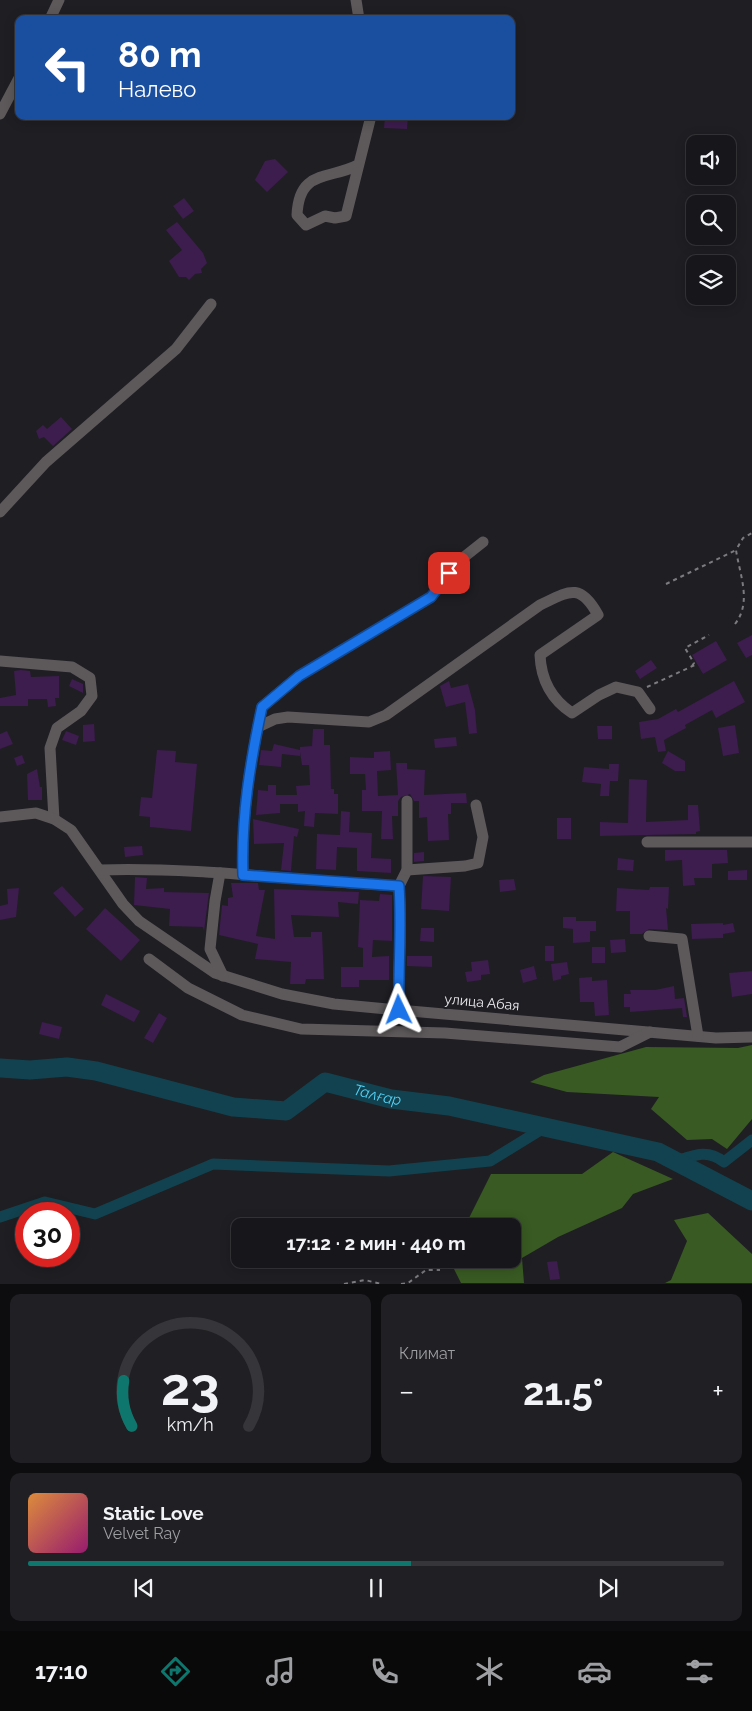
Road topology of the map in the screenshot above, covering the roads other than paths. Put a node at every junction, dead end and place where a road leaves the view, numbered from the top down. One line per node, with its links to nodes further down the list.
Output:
1 (59, 0): 3 (street)
2 (356, 0): 4 (street)
3 (52, 15)
4 (358, 15)
5 (15, 86): 6 (street)
6 (0, 114)
7 (370, 120): 8 (street)
8 (358, 165): 8 (street)
9 (211, 304): 10 (street)
10 (0, 512)
11 (483, 542): 14 (street)
12 (0, 661): 18 (street)
13 (650, 710): 14 (street)
14 (258, 727): 24 (street)
15 (407, 800): 22 (street)
16 (476, 806): 22 (street)
17 (0, 816): 18 (street)
18 (54, 819): 21 (street, улица Абая)
19 (647, 842): 20 (street)
20 (752, 842)
21 (100, 870): 23 (street); 28 (street, улица Абая)
22 (407, 870): 25 (street)
23 (220, 873): 24 (street); 28 (street)
24 (243, 875): 25 (street)
25 (399, 886): 29 (street)
26 (649, 936): 31 (street)
27 (150, 959): 30 (street)
28 (223, 976): 29 (street, улица Абая)
29 (399, 1010): 30 (street, улица Абая)
30 (650, 1032): 31 (street, улица Абая)
31 (698, 1036): 32 (street, улица Абая)
32 (752, 1038)

